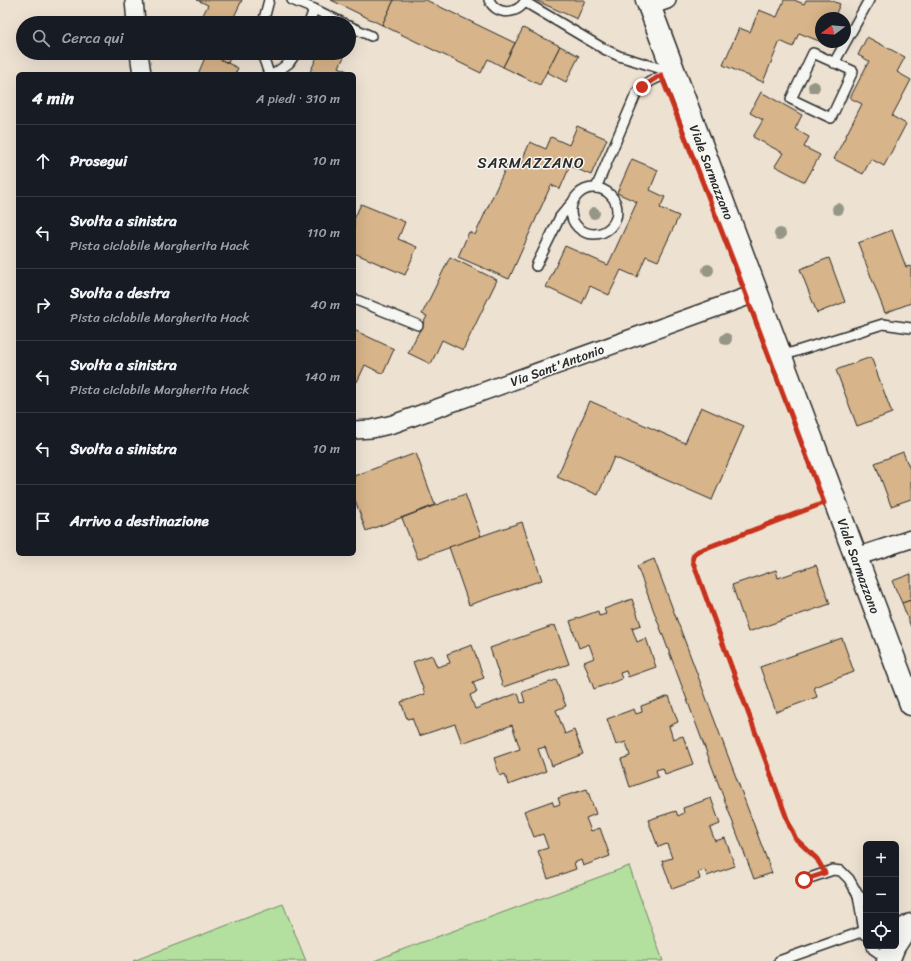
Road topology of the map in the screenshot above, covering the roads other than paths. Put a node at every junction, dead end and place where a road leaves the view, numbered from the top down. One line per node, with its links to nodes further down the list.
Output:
1 (134, 0): 9 (street)
2 (269, 0): 10 (lane)
3 (292, 0): 8 (lane)
4 (489, 0): 6 (lane)
5 (869, 0): 18 (lane)
6 (525, 1): 22 (lane)
7 (655, 2): 22 (street, Viale Sarmazzano)
8 (314, 10): 11 (lane); 12 (lane)
9 (135, 16)
10 (265, 16)
11 (312, 16)
12 (327, 16)
13 (356, 29): 14 (lane)
14 (371, 36)
15 (140, 60): 19 (street)
16 (264, 60): 20 (lane)
17 (291, 60): 21 (lane)
18 (834, 63): 18 (lane)
19 (142, 72)
20 (268, 72)
21 (277, 72)
22 (675, 73): 23 (lane); 26 (street, Viale Sarmazzano)
23 (596, 188): 24 (lane); 24 (lane)
24 (572, 203): 25 (lane)
25 (536, 266)
26 (757, 293): 30 (street, Viale Sarmazzano); 31 (street, Via Sant'Antonio)
27 (356, 300): 28 (lane)
28 (418, 325)
29 (911, 328): 30 (lane)
30 (781, 356): 33 (street, Viale Sarmazzano)
31 (356, 430)
32 (911, 539): 33 (street)
33 (856, 557): 34 (street, Viale Sarmazzano)
34 (911, 704)
35 (804, 880): 36 (lane)
36 (858, 895): 37 (lane); 38 (lane)
37 (863, 899)
38 (863, 922)
39 (863, 934): 40 (lane)
40 (779, 961)

